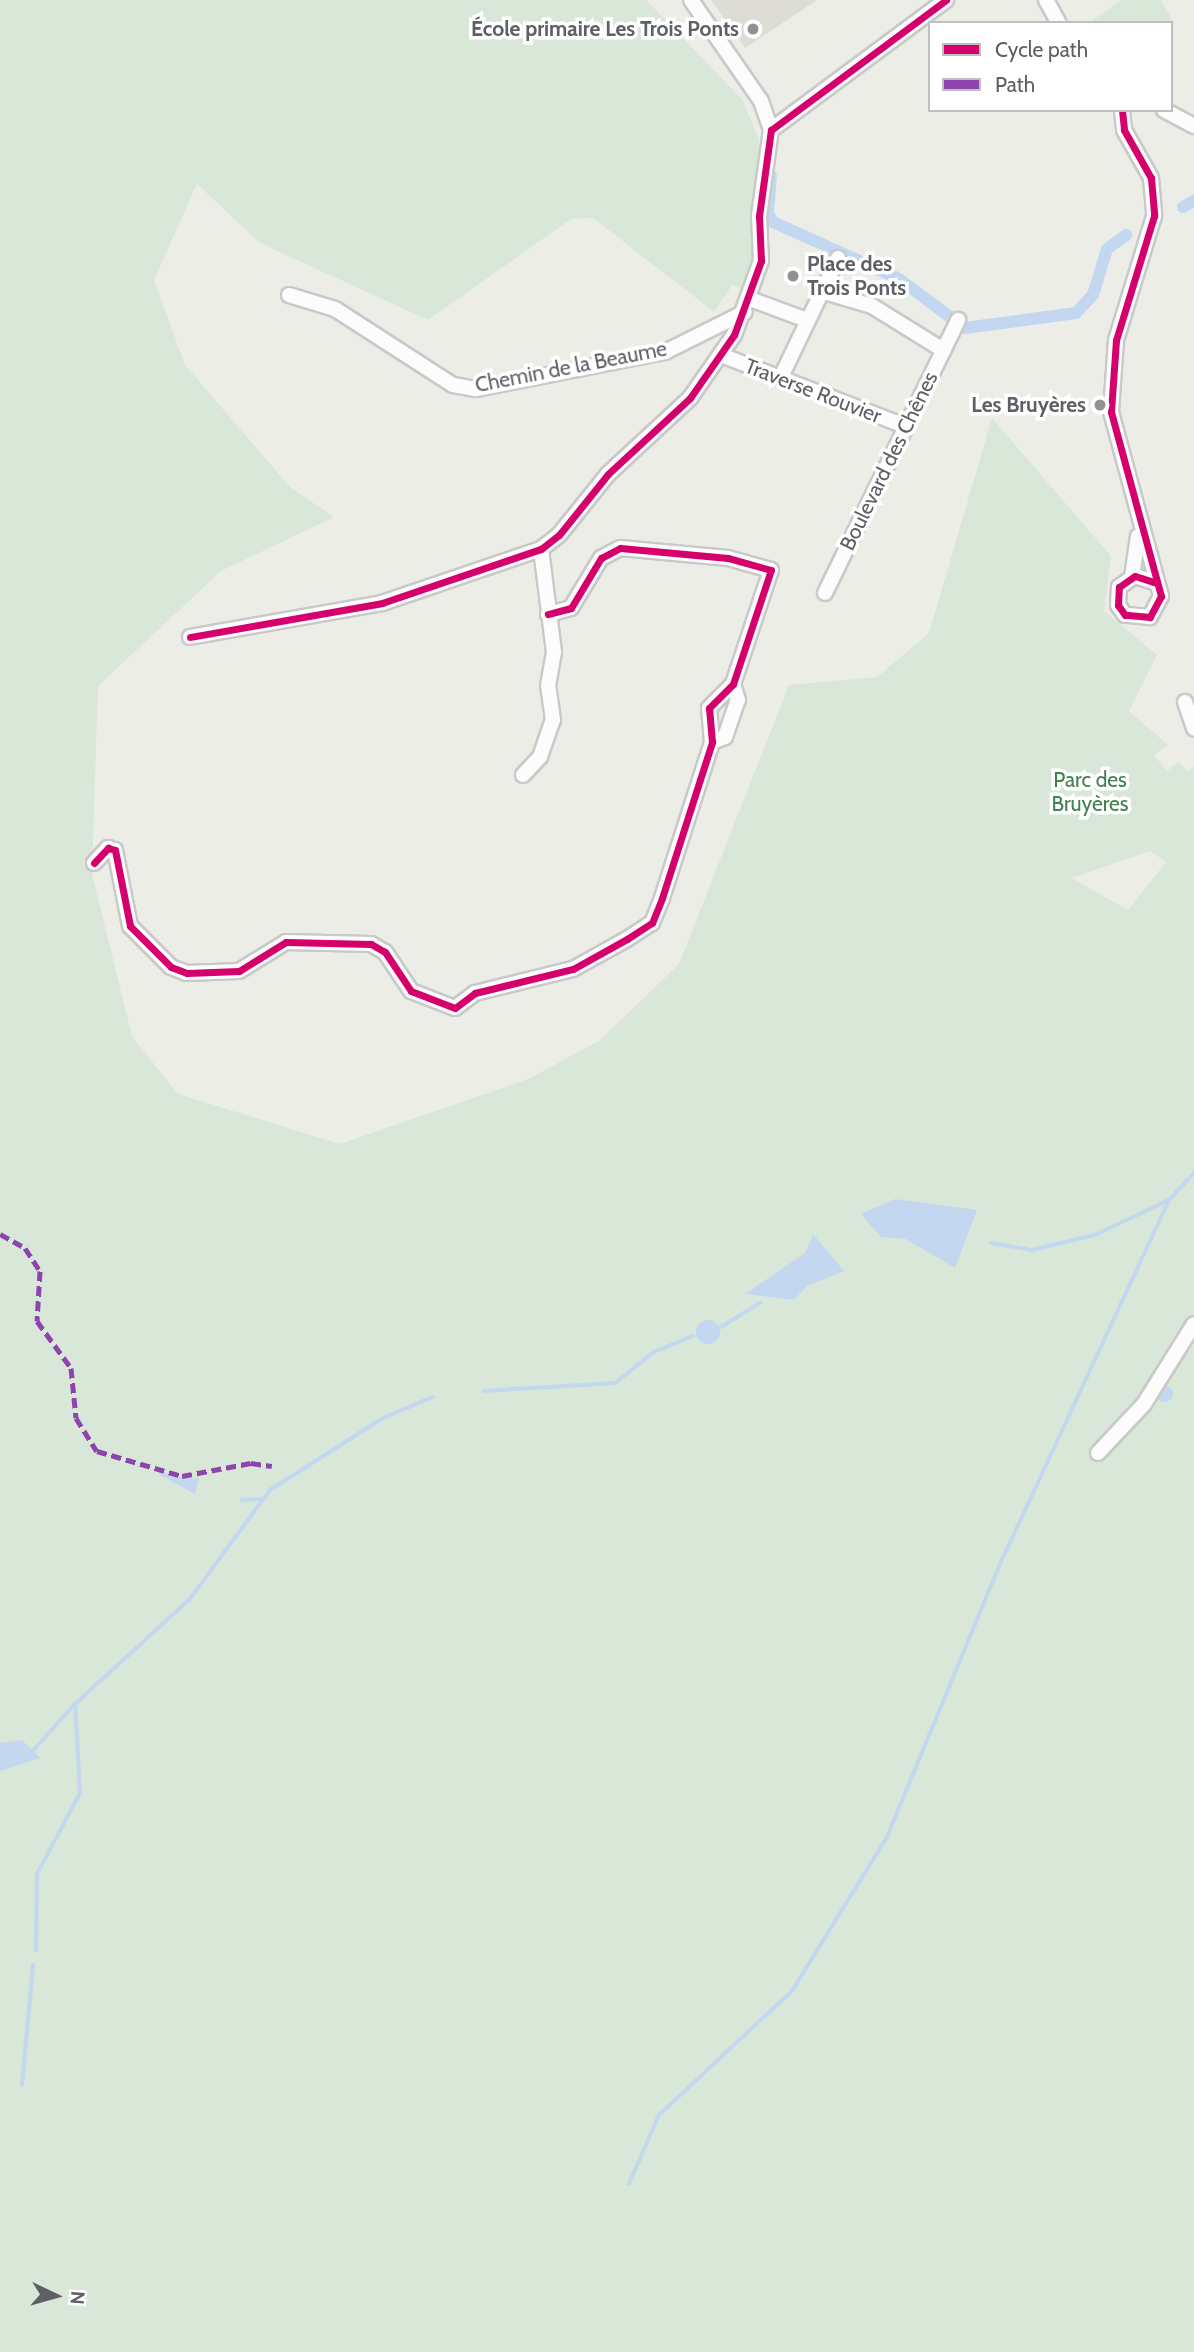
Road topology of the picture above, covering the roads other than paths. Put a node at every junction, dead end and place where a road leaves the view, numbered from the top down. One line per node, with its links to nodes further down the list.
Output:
1 (691, 0): 9 (street)
2 (946, 0): 9 (street)
3 (1046, 0): 4 (street)
4 (1058, 21)
5 (1122, 112): 10 (street)
6 (1131, 112): 10 (street)
7 (1168, 112): 8 (street)
8 (1194, 126)
9 (771, 130): 14 (street)
10 (1124, 130): 21 (street)
11 (838, 258): 12 (street)
12 (821, 290): 15 (street); 17 (street)
13 (289, 295): 14 (street, Chemin de la Beaume)
14 (748, 305): 15 (street); 18 (street)
15 (804, 319): 19 (street)
16 (956, 324): 17 (street, Boulevard des Chênes)
17 (943, 350): 20 (street, Boulevard des Chênes)
18 (721, 355): 19 (street, Traverse Rouvier); 22 (street)
19 (782, 377): 20 (street, Traverse Rouvier)
20 (905, 426): 25 (street, Boulevard des Chênes)
21 (1138, 521): 23 (street); 24 (street)
22 (541, 549): 26 (street); 27 (street)
23 (1132, 577): 24 (street); 24 (street)
24 (1154, 582)
25 (825, 593)
26 (548, 614): 28 (street); 32 (street)
27 (190, 637)
28 (733, 684): 31 (street); 31 (street)
29 (1185, 702): 30 (street)
30 (1194, 728)
31 (712, 742): 33 (street)
32 (523, 775)
33 (94, 863)
34 (1194, 1324): 35 (street)
35 (1098, 1453)

